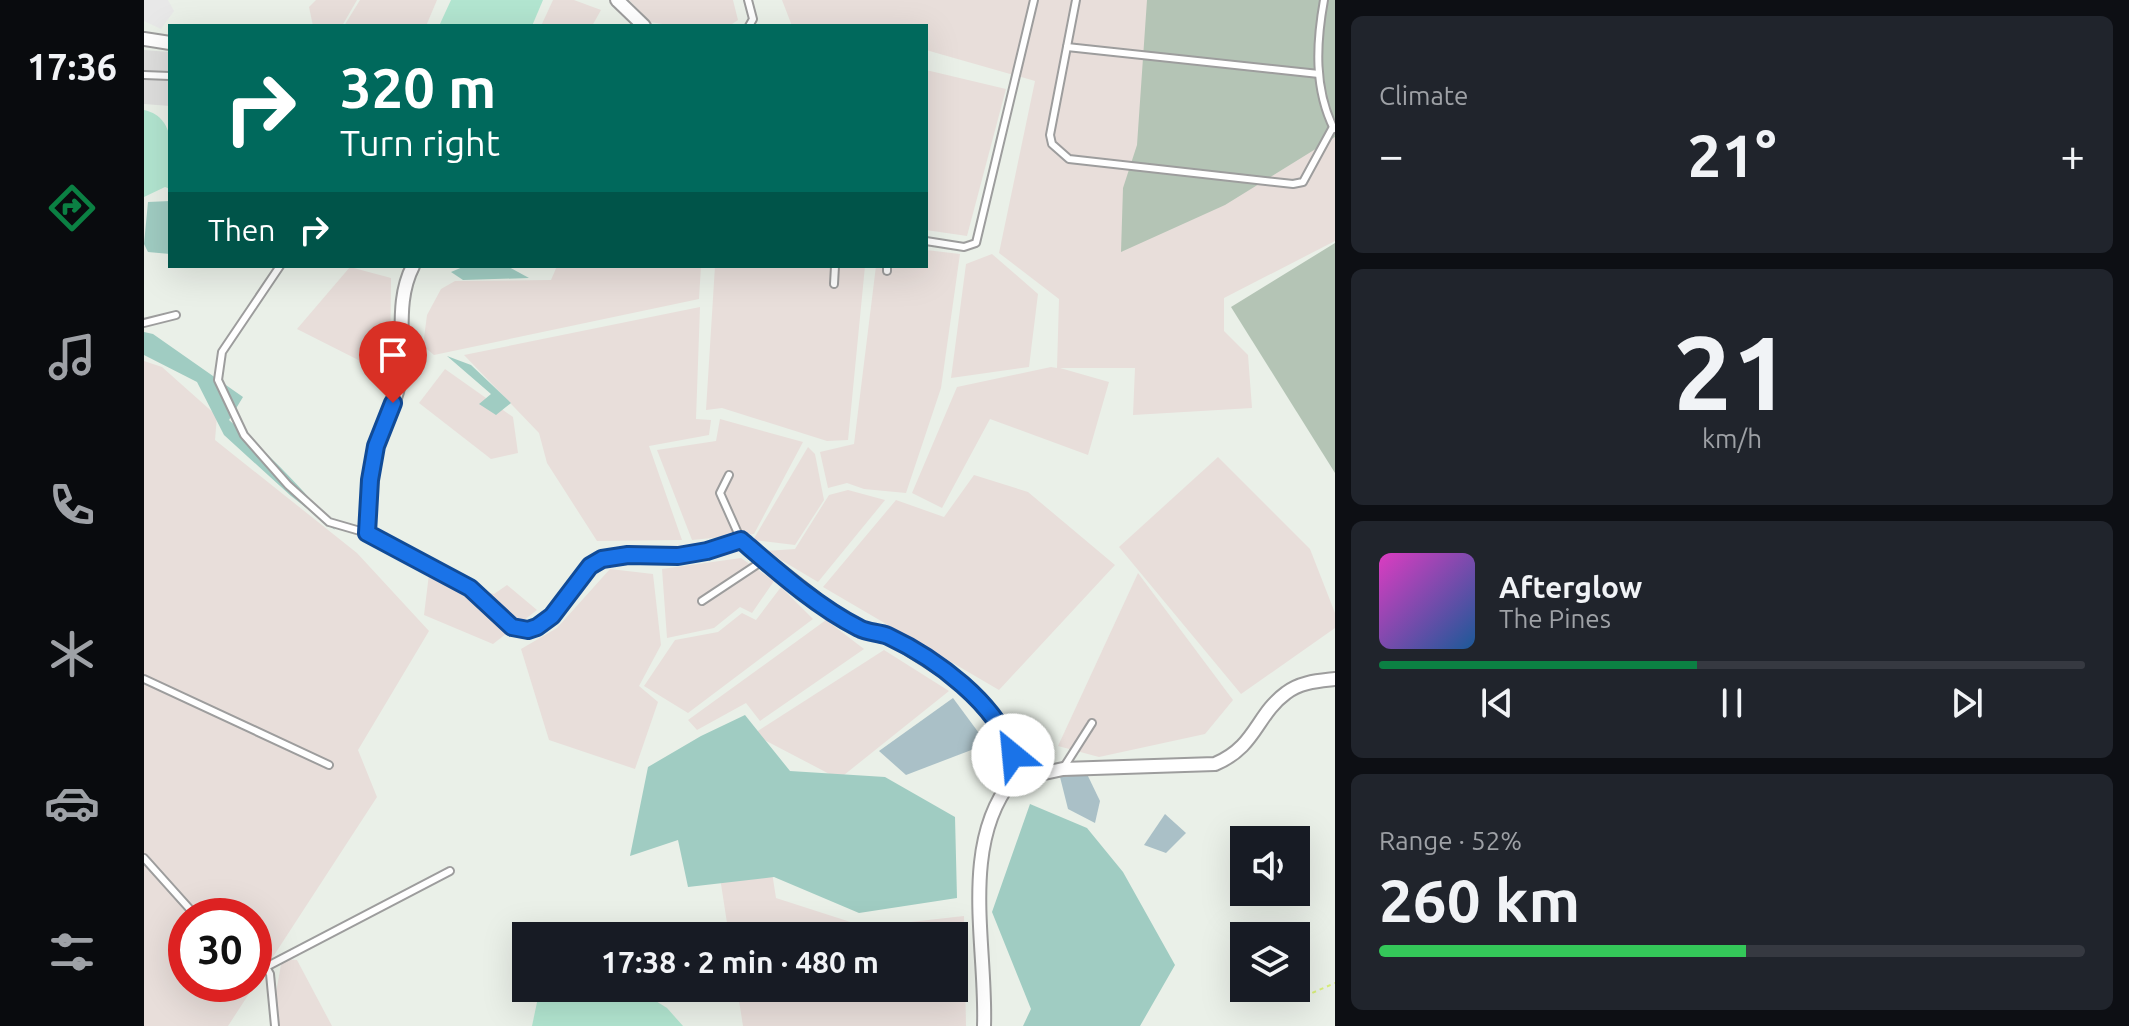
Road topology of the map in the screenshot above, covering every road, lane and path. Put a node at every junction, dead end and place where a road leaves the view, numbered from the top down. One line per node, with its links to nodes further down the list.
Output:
1 (617, 0): 6 (street)
2 (748, 0): 7 (lane)
3 (1034, 0): 15 (lane)
4 (1076, 0): 10 (lane)
5 (1324, 0): 11 (lane)
6 (642, 24)
7 (750, 24)
8 (144, 39): 9 (street)
9 (168, 43)
10 (1067, 47): 11 (lane); 14 (lane)
11 (1319, 74): 14 (lane)
12 (144, 75): 13 (lane)
13 (168, 76)
14 (1334, 129)
15 (928, 241)
16 (279, 268): 23 (lane)
17 (412, 268): 23 (street)
18 (835, 268): 19 (lane)
19 (834, 284)
20 (176, 315): 21 (lane)
21 (144, 323)
22 (729, 475): 24 (lane)
23 (367, 533): 24 (street)
24 (741, 540): 25 (street)
25 (764, 560): 26 (lane); 32 (street)
26 (702, 601)
27 (144, 679): 30 (lane)
28 (1335, 679): 31 (street)
29 (1092, 723): 31 (lane)
30 (329, 765)
31 (1063, 769): 32 (street)
32 (1012, 780): 41 (street)
33 (144, 858): 35 (lane)
34 (450, 871): 36 (lane)
35 (180, 898)
36 (272, 964)
37 (1335, 983): 38 (path)
38 (1310, 994)
39 (272, 995): 40 (lane)
40 (275, 1026)
41 (984, 1026)

